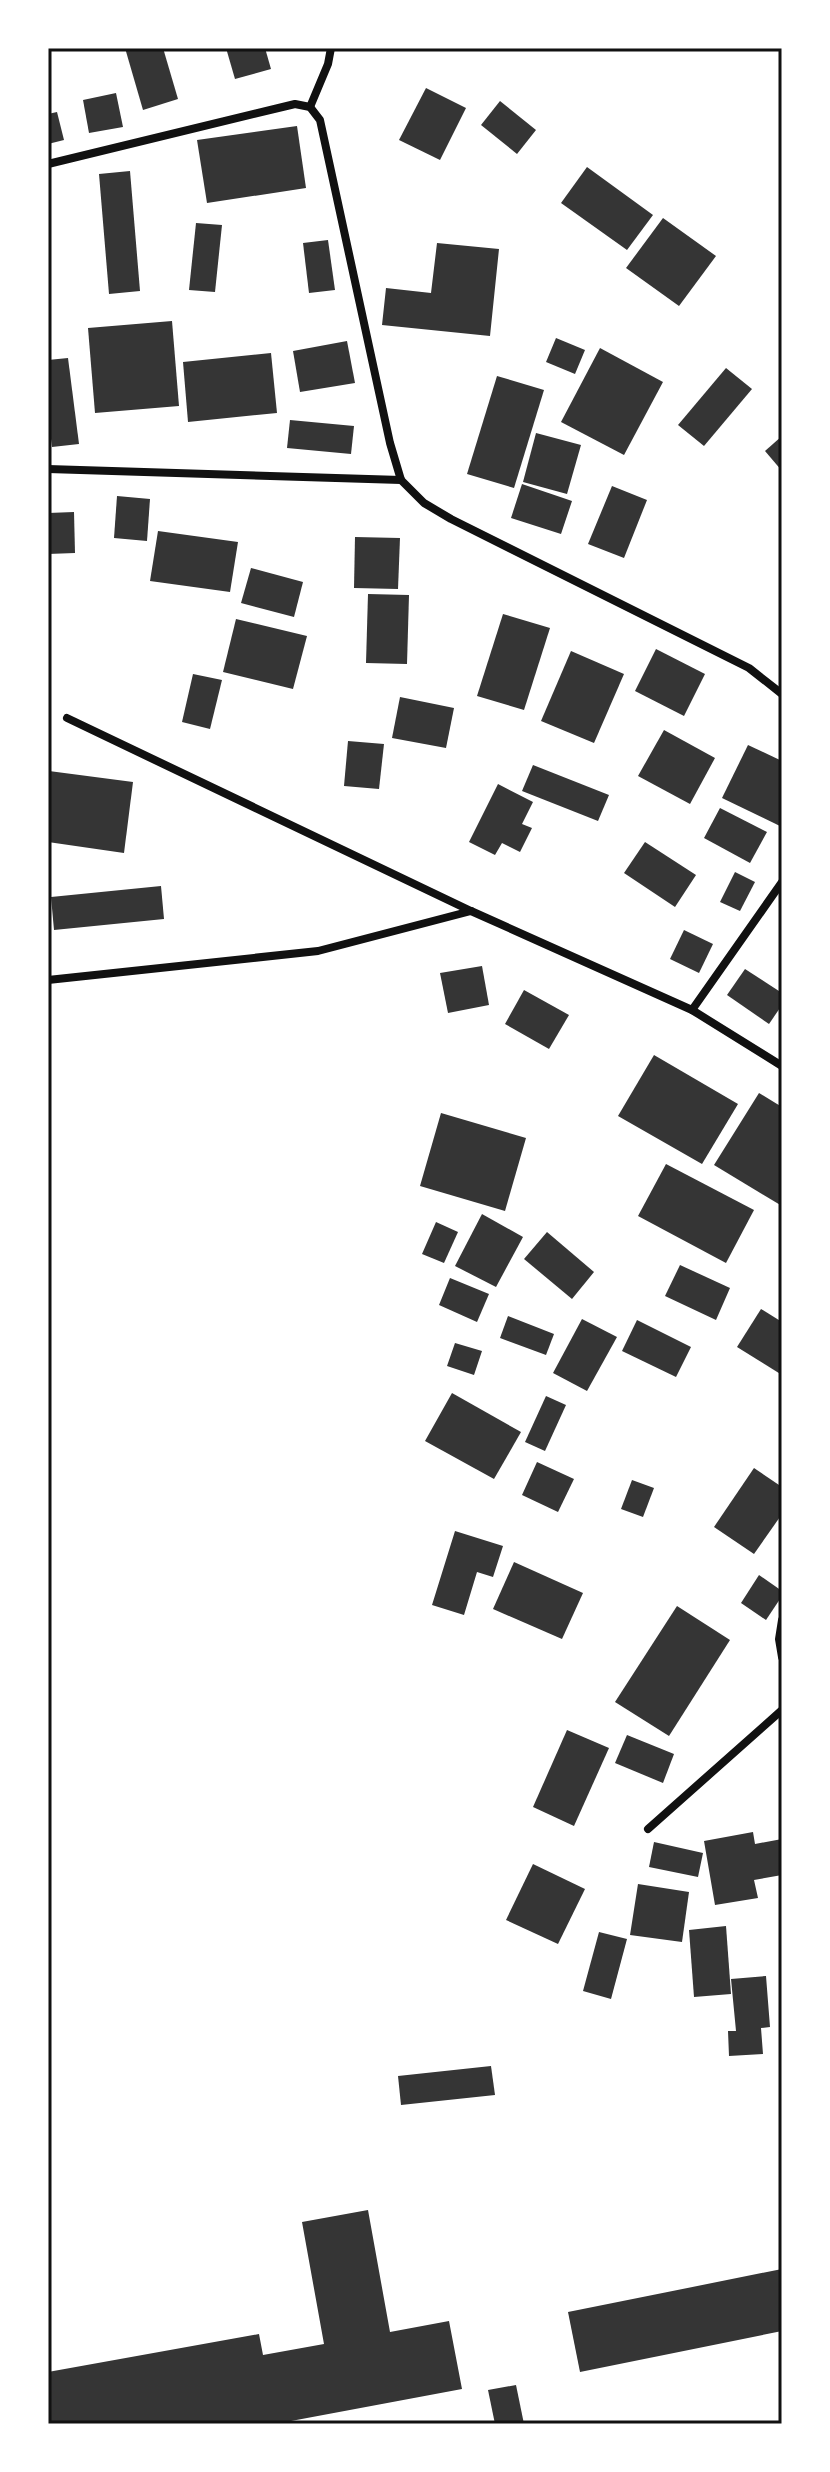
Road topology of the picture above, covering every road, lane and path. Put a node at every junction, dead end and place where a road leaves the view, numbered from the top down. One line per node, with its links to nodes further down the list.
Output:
1 (331, 48): 2 (street)
2 (310, 107): 3 (street); 5 (street)
3 (48, 164)
4 (48, 469): 5 (street)
5 (401, 480): 6 (street)
6 (782, 694)
7 (67, 718): 9 (street)
8 (782, 882): 11 (street)
9 (471, 911): 10 (street); 11 (street)
10 (48, 980)
11 (692, 1010): 12 (street)
12 (782, 1066)
13 (782, 1620): 14 (street)
14 (782, 1657)
15 (782, 1710): 16 (street)
16 (648, 1829)

